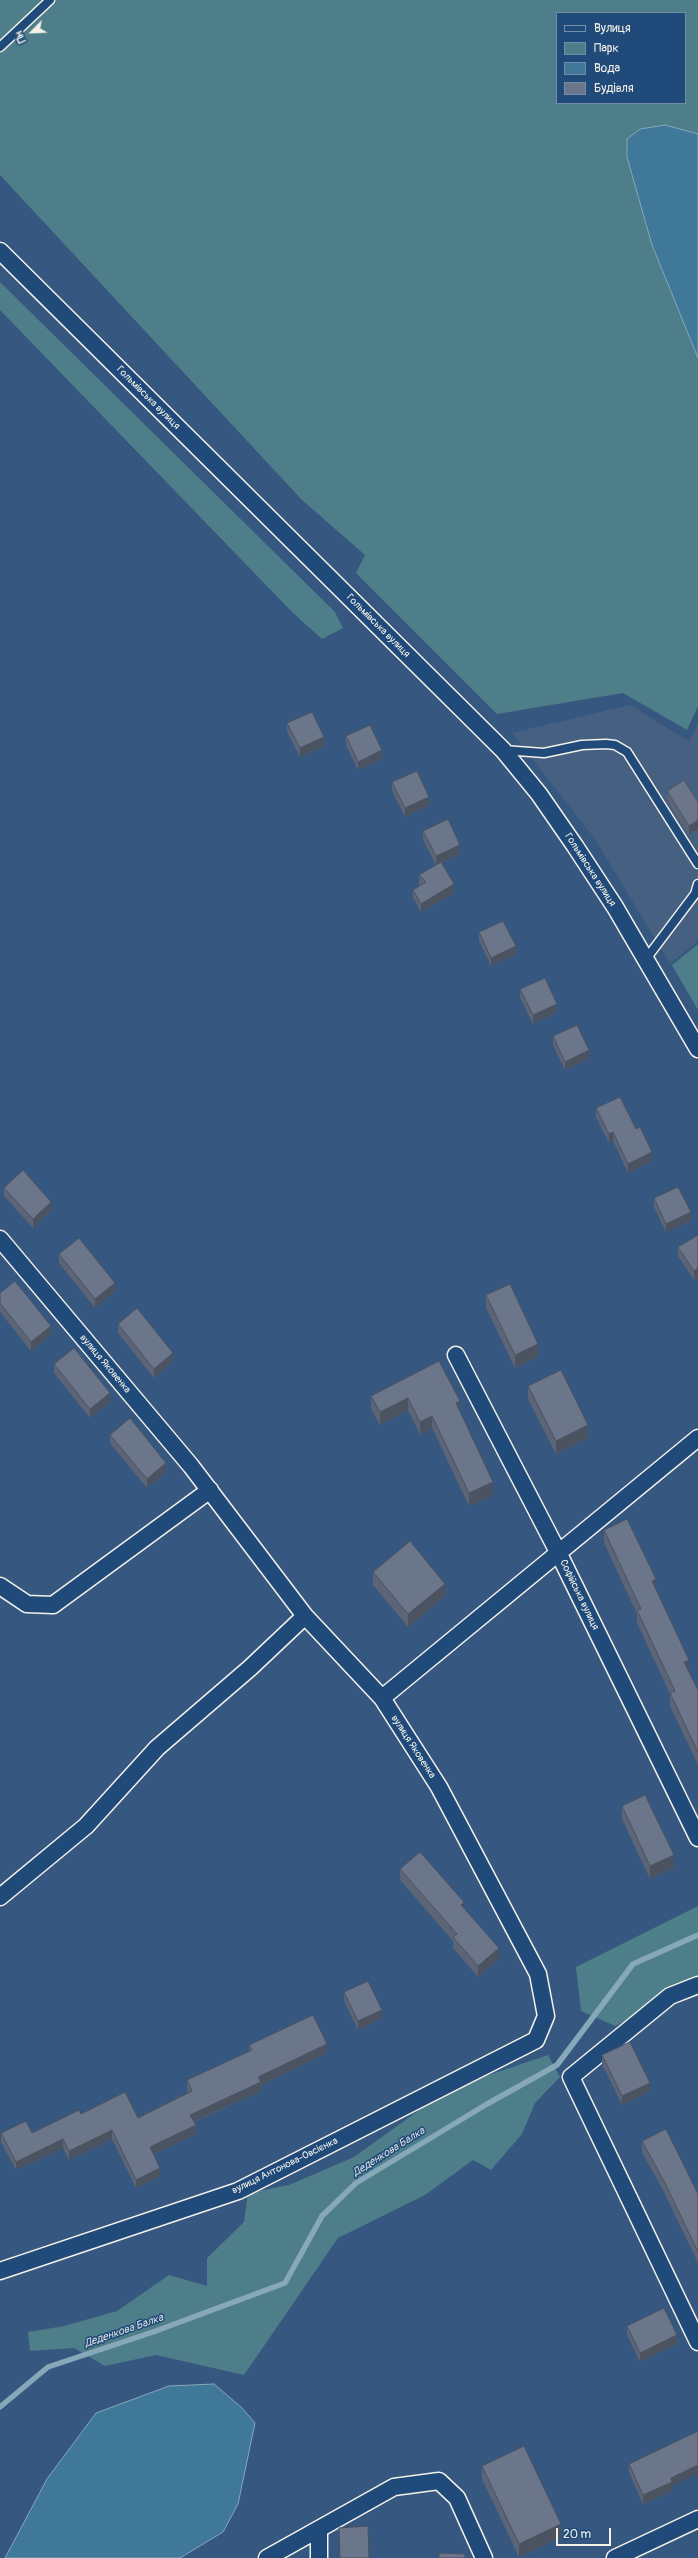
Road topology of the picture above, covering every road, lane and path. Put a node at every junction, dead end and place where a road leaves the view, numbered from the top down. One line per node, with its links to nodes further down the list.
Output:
1 (50, 0): 2 (lane)
2 (0, 47)
3 (0, 251): 4 (street, Гольмівська вулиця)
4 (503, 750): 5 (lane); 7 (street, Гольмівська вулиця)
5 (698, 864)
6 (698, 884): 7 (lane)
7 (646, 959): 8 (street, Гольмівська вулиця)
8 (698, 1049)
9 (0, 1239): 12 (street, вулиця Яковенка)
10 (456, 1355): 13 (street, Софійська вулиця)
11 (698, 1438): 13 (street)
12 (210, 1490): 14 (street); 15 (street, вулиця Яковенка)
13 (558, 1552): 16 (street); 17 (street, Софійська вулиця)
14 (0, 1586)
15 (305, 1616): 16 (street, вулиця Яковенка); 18 (street)
16 (382, 1698): 20 (street, вулиця Яковенка)
17 (698, 1838)
18 (0, 1896)
19 (698, 1985): 22 (street)
20 (536, 2040): 21 (street, вулиця Антонова-Овсієнка)
21 (0, 2271)
22 (698, 2342)
23 (698, 2519): 28 (street)
24 (319, 2529): 25 (street); 26 (street); 27 (street)
25 (267, 2558)
26 (319, 2558)
27 (484, 2558)
28 (615, 2558)

